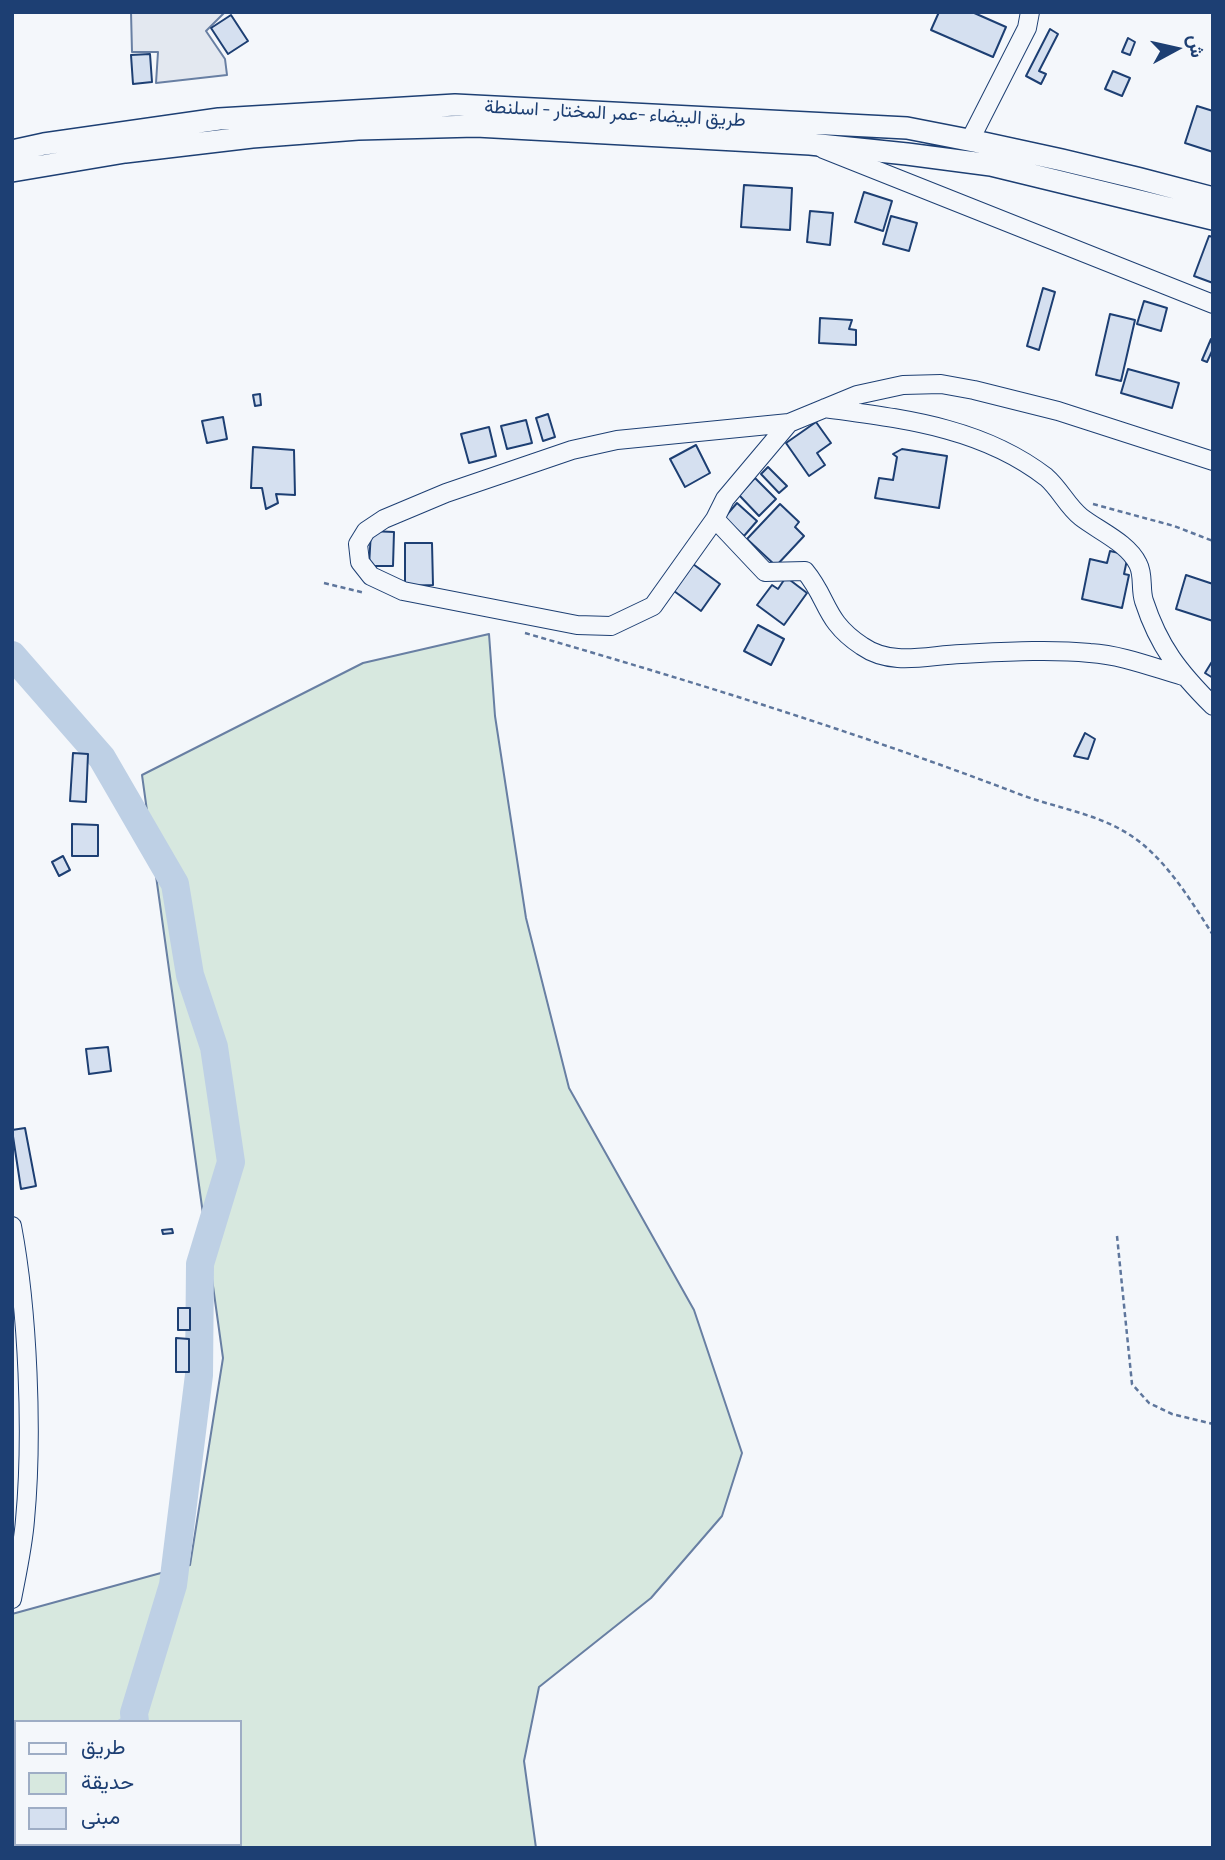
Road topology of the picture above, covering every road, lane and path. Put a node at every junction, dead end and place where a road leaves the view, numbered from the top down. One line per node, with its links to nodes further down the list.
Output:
1 (1030, 12): 4 (street)
2 (476, 116): 3 (main road, طريق البيضاء -عمر المختار - اسلنطة); 4 (main road, طريق البيضاء -عمر المختار - اسلنطة); 5 (main road, طريق البيضاء -عمر المختار - اسلنطة)
3 (252, 126): 6 (main road, طريق البيضاء -عمر المختار - اسلنطة); 7 (main road, طريق البيضاء -عمر المختار - اسلنطة)
4 (971, 138): 8 (main road, طريق البيضاء -عمر المختار - اسلنطة)
5 (810, 144): 9 (main road, طريق البيضاء -عمر المختار - اسلنطة); 10 (street)
6 (12, 151)
7 (12, 171)
8 (1213, 198)
9 (1213, 219)
10 (1213, 304)
11 (823, 407): 12 (street); 13 (street); 14 (street)
12 (789, 422): 15 (street); 15 (street)
13 (1213, 461)
14 (1069, 504): 16 (path); 20 (street)
15 (715, 519): 20 (street)
16 (1213, 541)
17 (324, 583): 18 (path)
18 (365, 593)
19 (525, 633): 22 (path)
20 (1183, 676): 21 (street)
21 (1213, 706)
22 (1213, 935)
23 (12, 1226): 26 (street)
24 (1117, 1236): 25 (path)
25 (1213, 1424)
26 (12, 1599)

